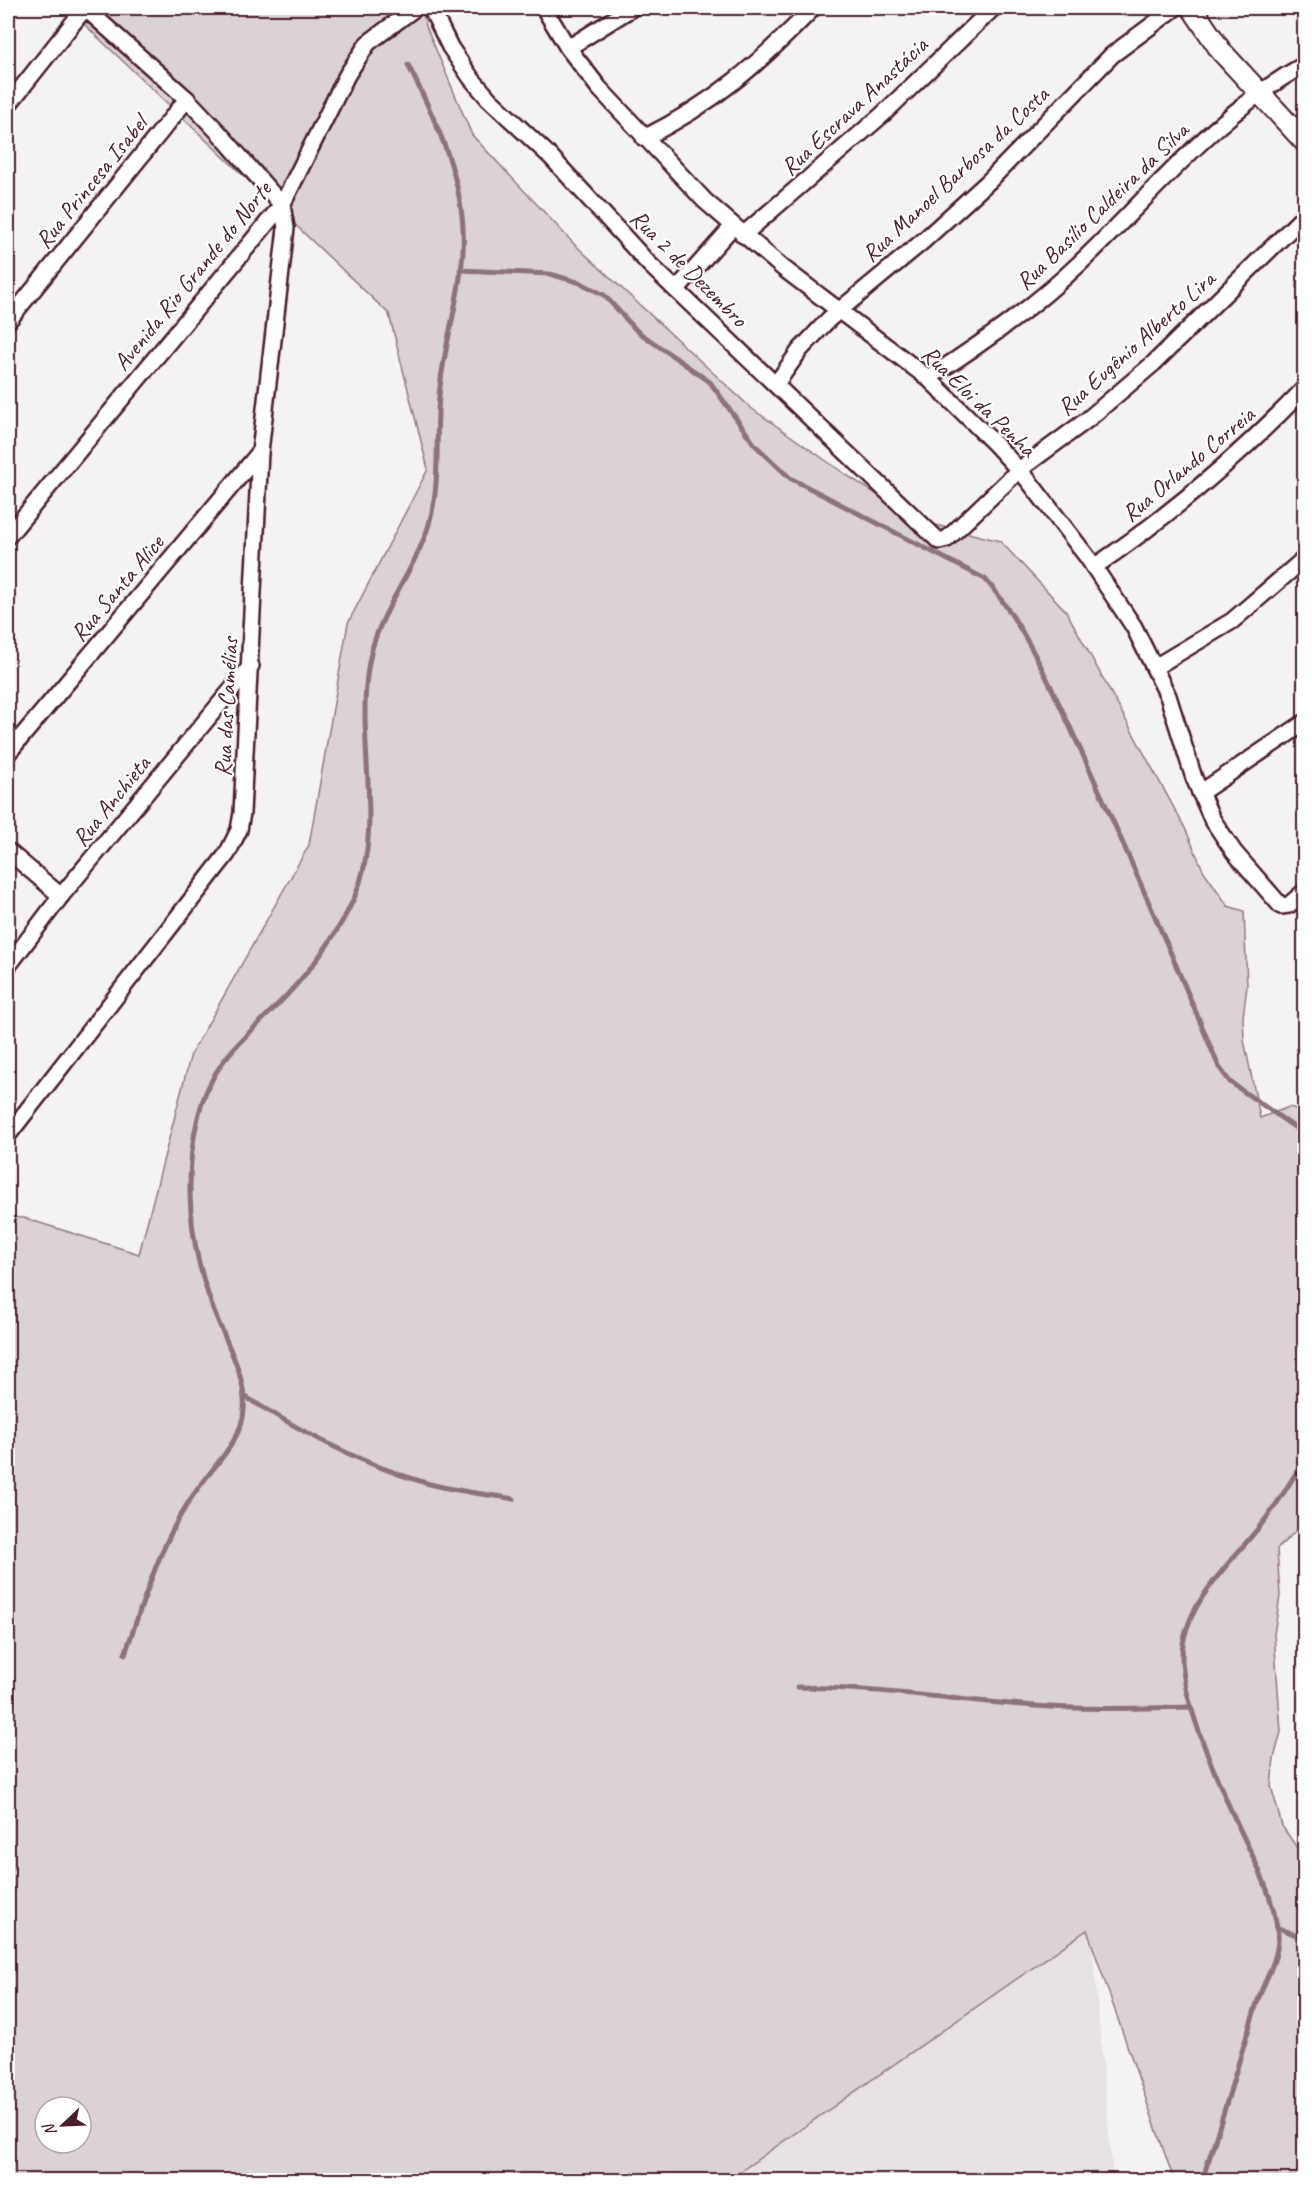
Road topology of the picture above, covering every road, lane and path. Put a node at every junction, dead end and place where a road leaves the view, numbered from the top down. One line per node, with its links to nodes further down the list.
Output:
1 (85, 8): 13 (street); 14 (street)
2 (415, 8): 17 (street, Avenida Rio Grande do Norte)
3 (431, 8): 20 (street, Rua 2 de Dezembro)
4 (544, 8): 10 (street, Rua Eloi da Penha)
5 (632, 8): 10 (street)
6 (813, 8): 15 (street)
7 (993, 8): 19 (street, Rua Escrava Anastácia)
8 (1175, 8): 21 (street, Rua Manoel Barbosa da Costa)
9 (1192, 8): 12 (street)
10 (567, 48): 15 (street, Rua Eloi da Penha)
11 (1305, 64): 12 (street, Rua Basílio Caldeira da Silva)
12 (1259, 93): 16 (street); 23 (street, Rua Basílio Caldeira da Silva)
13 (187, 99): 17 (street); 22 (street, Rua Princesa Isabel)
14 (8, 105)
15 (644, 138): 19 (street, Rua Eloi da Penha)
16 (1305, 141)
17 (282, 205): 26 (street, Rua das Camélias); 28 (street, Avenida Rio Grande do Norte)
18 (1305, 216): 27 (street, Rua Eugênio Alberto Lira)
19 (738, 231): 20 (street, Rua Escrava Anastácia); 21 (street, Rua Eloi da Penha)
20 (676, 290): 24 (street, Rua 2 de Dezembro)
21 (839, 310): 23 (street, Rua Eloi da Penha); 24 (street, Rua Manoel Barbosa da Costa)
22 (8, 321)
23 (928, 378): 27 (street, Rua Eloi da Penha)
24 (776, 384): 29 (street, Rua 2 de Dezembro)
25 (1305, 389): 31 (street, Rua Orlando Correia)
26 (260, 452): 32 (street, Rua das Camélias); 35 (street, Rua Santa Alice)
27 (1018, 470): 29 (street, Rua Eugênio Alberto Lira); 31 (street, Rua Eloi da Penha)
28 (8, 536)
29 (939, 541)
30 (1305, 559): 33 (street)
31 (1094, 567): 33 (street, Rua Eloi da Penha)
32 (251, 666): 39 (street, Rua Anchieta); 41 (street, Rua das Camélias)
33 (1155, 667): 36 (street, Rua Eloi da Penha)
34 (1305, 723): 36 (street)
35 (8, 753)
36 (1200, 793): 38 (street, Rua Eloi da Penha)
37 (8, 851): 39 (street)
38 (1305, 892)
39 (61, 896): 40 (street, Rua Anchieta)
40 (8, 966)
41 (8, 1135)

